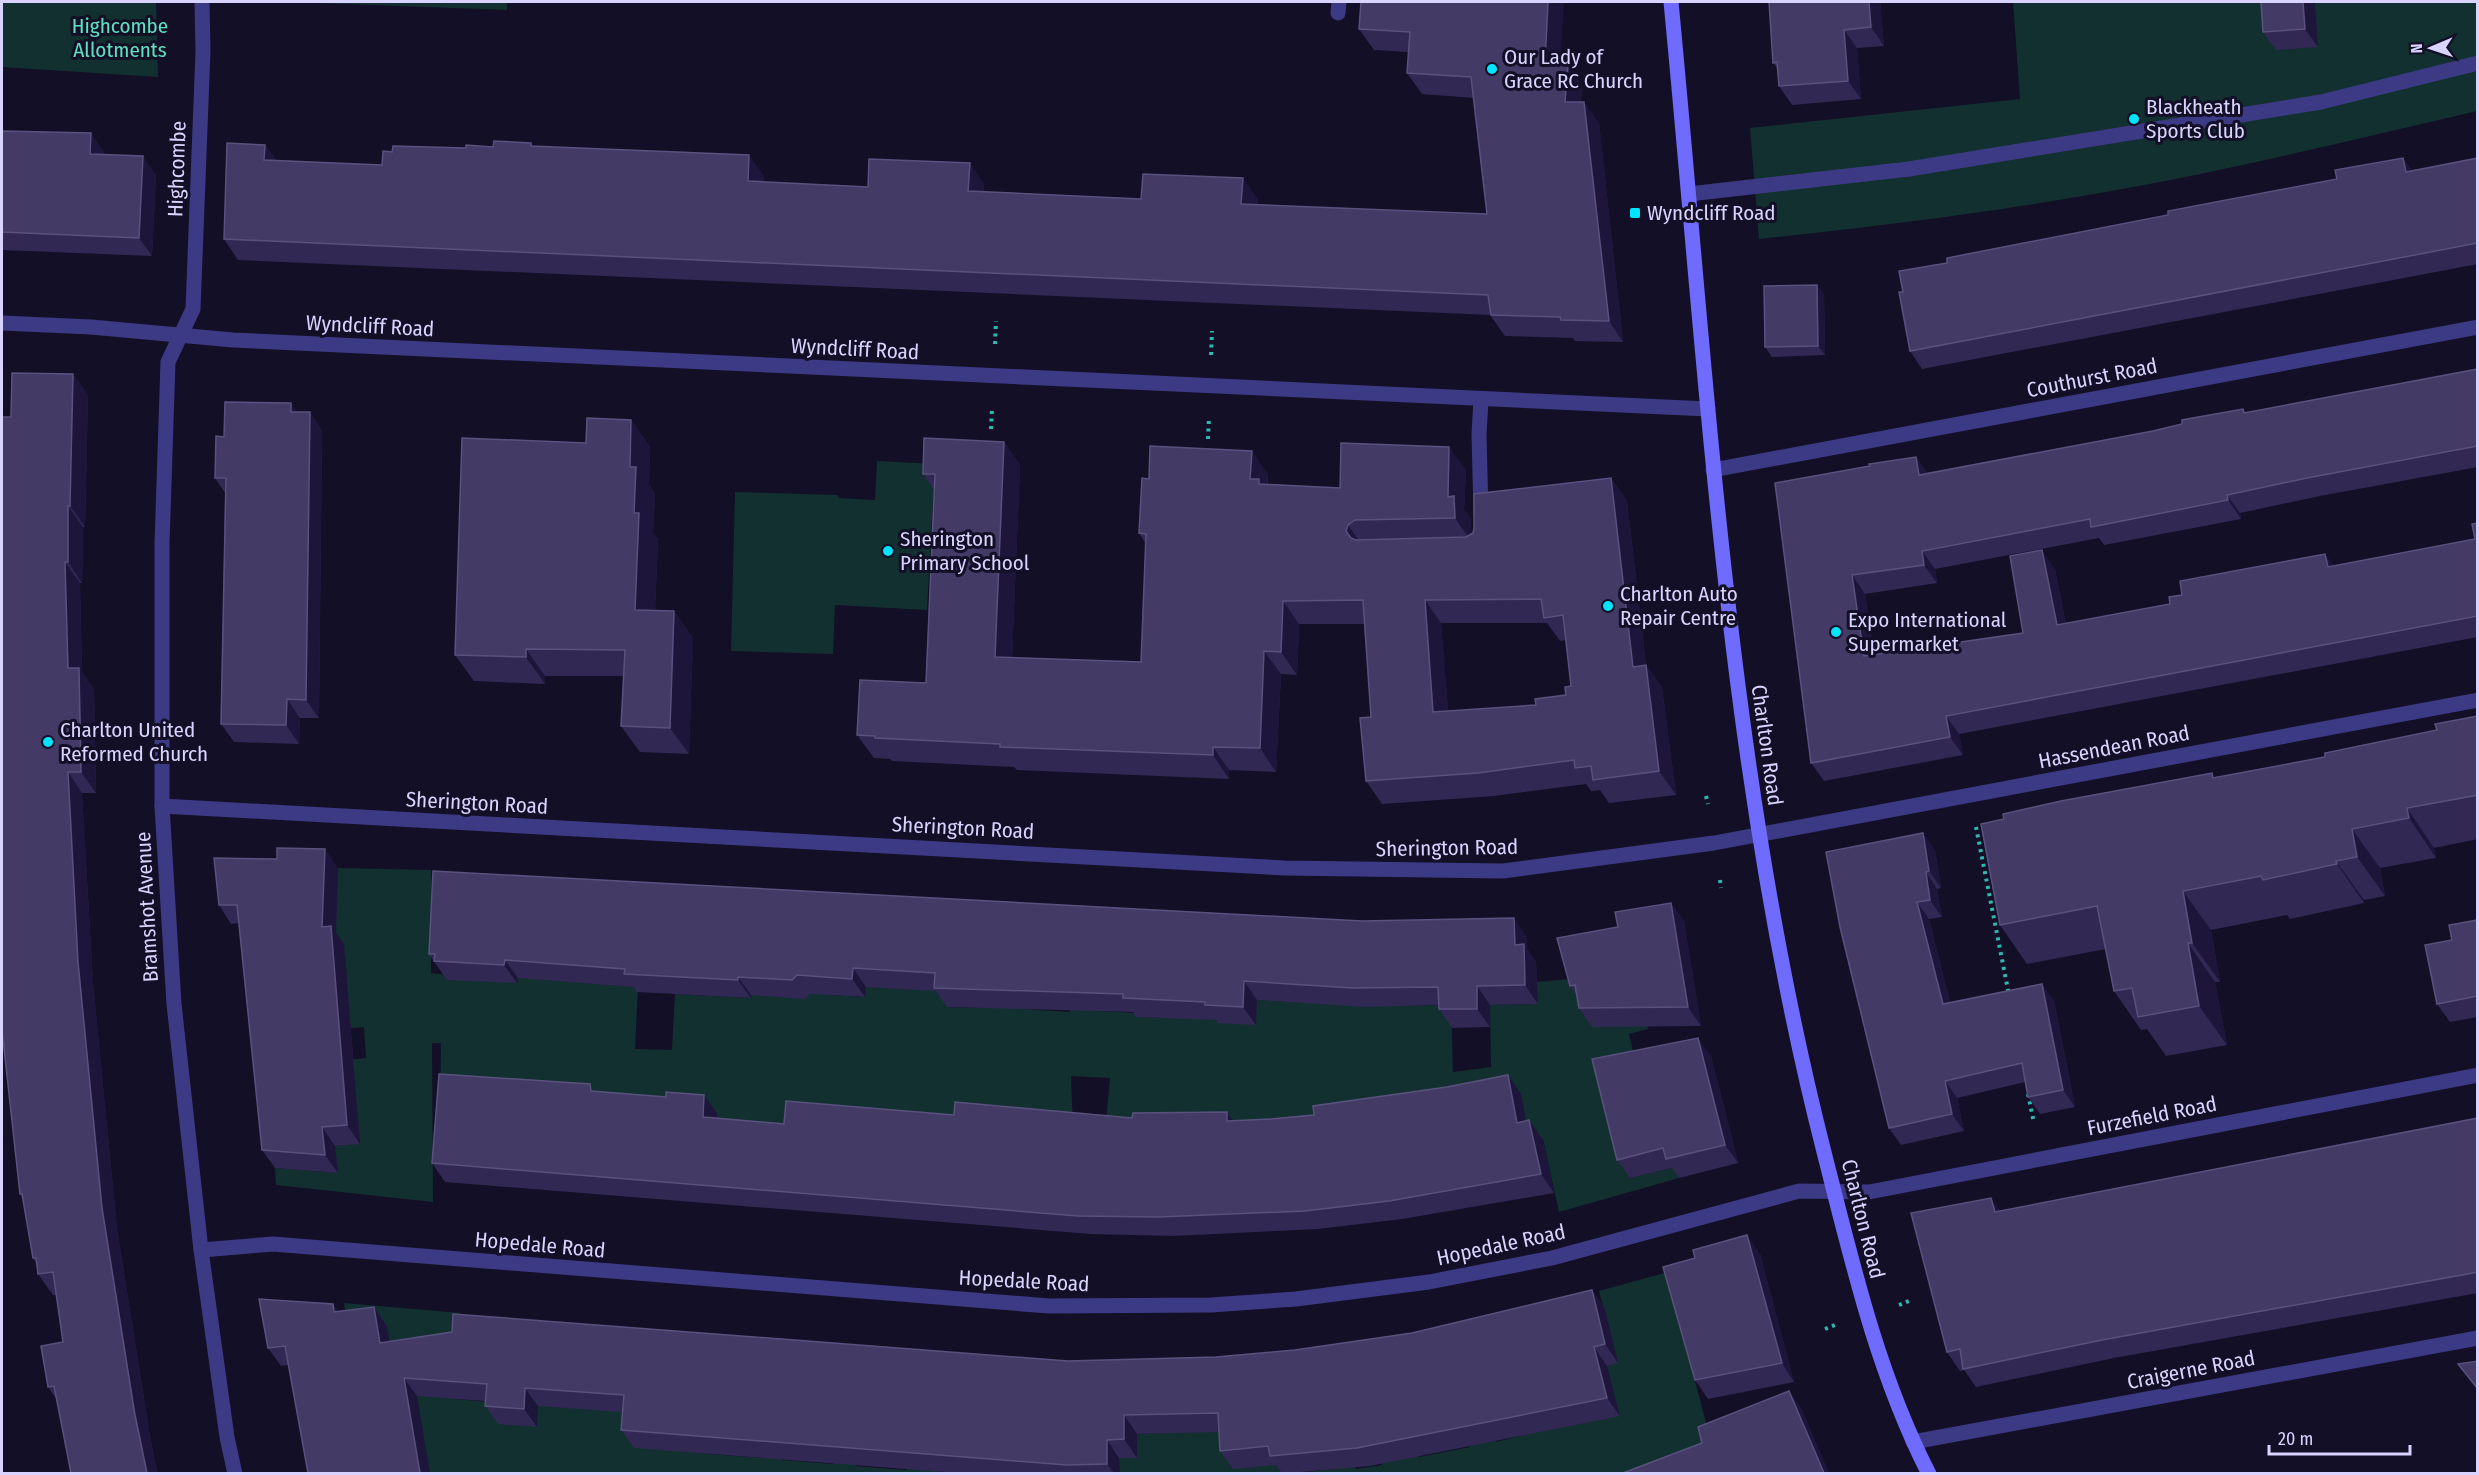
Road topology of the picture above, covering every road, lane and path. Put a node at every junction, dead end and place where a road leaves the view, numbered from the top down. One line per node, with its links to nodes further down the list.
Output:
1 (202, 2): 9 (street, Highcombe)
2 (1671, 2): 4 (main road, Charlton Road)
3 (2478, 63): 4 (street)
4 (1689, 194): 15 (main road, Charlton Road)
5 (996, 321): 10 (path)
6 (2, 323): 9 (street, Wyndcliff Road)
7 (2478, 327): 18 (street, Couthurst Road)
8 (1212, 331): 11 (path)
9 (181, 336): 13 (street, Wyndcliff Road); 23 (street, Bramshot Avenue)
10 (994, 356)
11 (1211, 365)
12 (993, 399): 16 (path)
13 (1481, 400): 15 (street, Wyndcliff Road); 19 (street)
14 (1209, 408): 17 (path)
15 (1708, 409): 18 (main road, Charlton Road)
16 (991, 429)
17 (1208, 439)
18 (1713, 470): 25 (main road, Charlton Road)
19 (1481, 528)
20 (2478, 700): 25 (street, Hassendean Road)
21 (1706, 796): 22 (path)
22 (1707, 804)
23 (162, 806): 25 (street, Sherington Road); 33 (street, Bramshot Avenue)
24 (1976, 827): 28 (path)
25 (1759, 834): 32 (main road, Charlton Road)
26 (1720, 880): 27 (path)
27 (1721, 888)
28 (2010, 998)
29 (2478, 1075): 32 (street, Furzefield Road)
30 (2027, 1089): 31 (path)
31 (2034, 1123)
32 (1834, 1192): 33 (street, Hopedale Road); 39 (main road, Charlton Road)
33 (201, 1250): 40 (street, Bramshot Avenue)
34 (1909, 1301): 35 (path)
35 (1898, 1305)
36 (1835, 1325): 37 (path)
37 (1825, 1329)
38 (2478, 1338): 39 (street, Craigerne Road)
39 (1913, 1442): 41 (main road, Charlton Road)
40 (235, 1473)
41 (1929, 1473)

